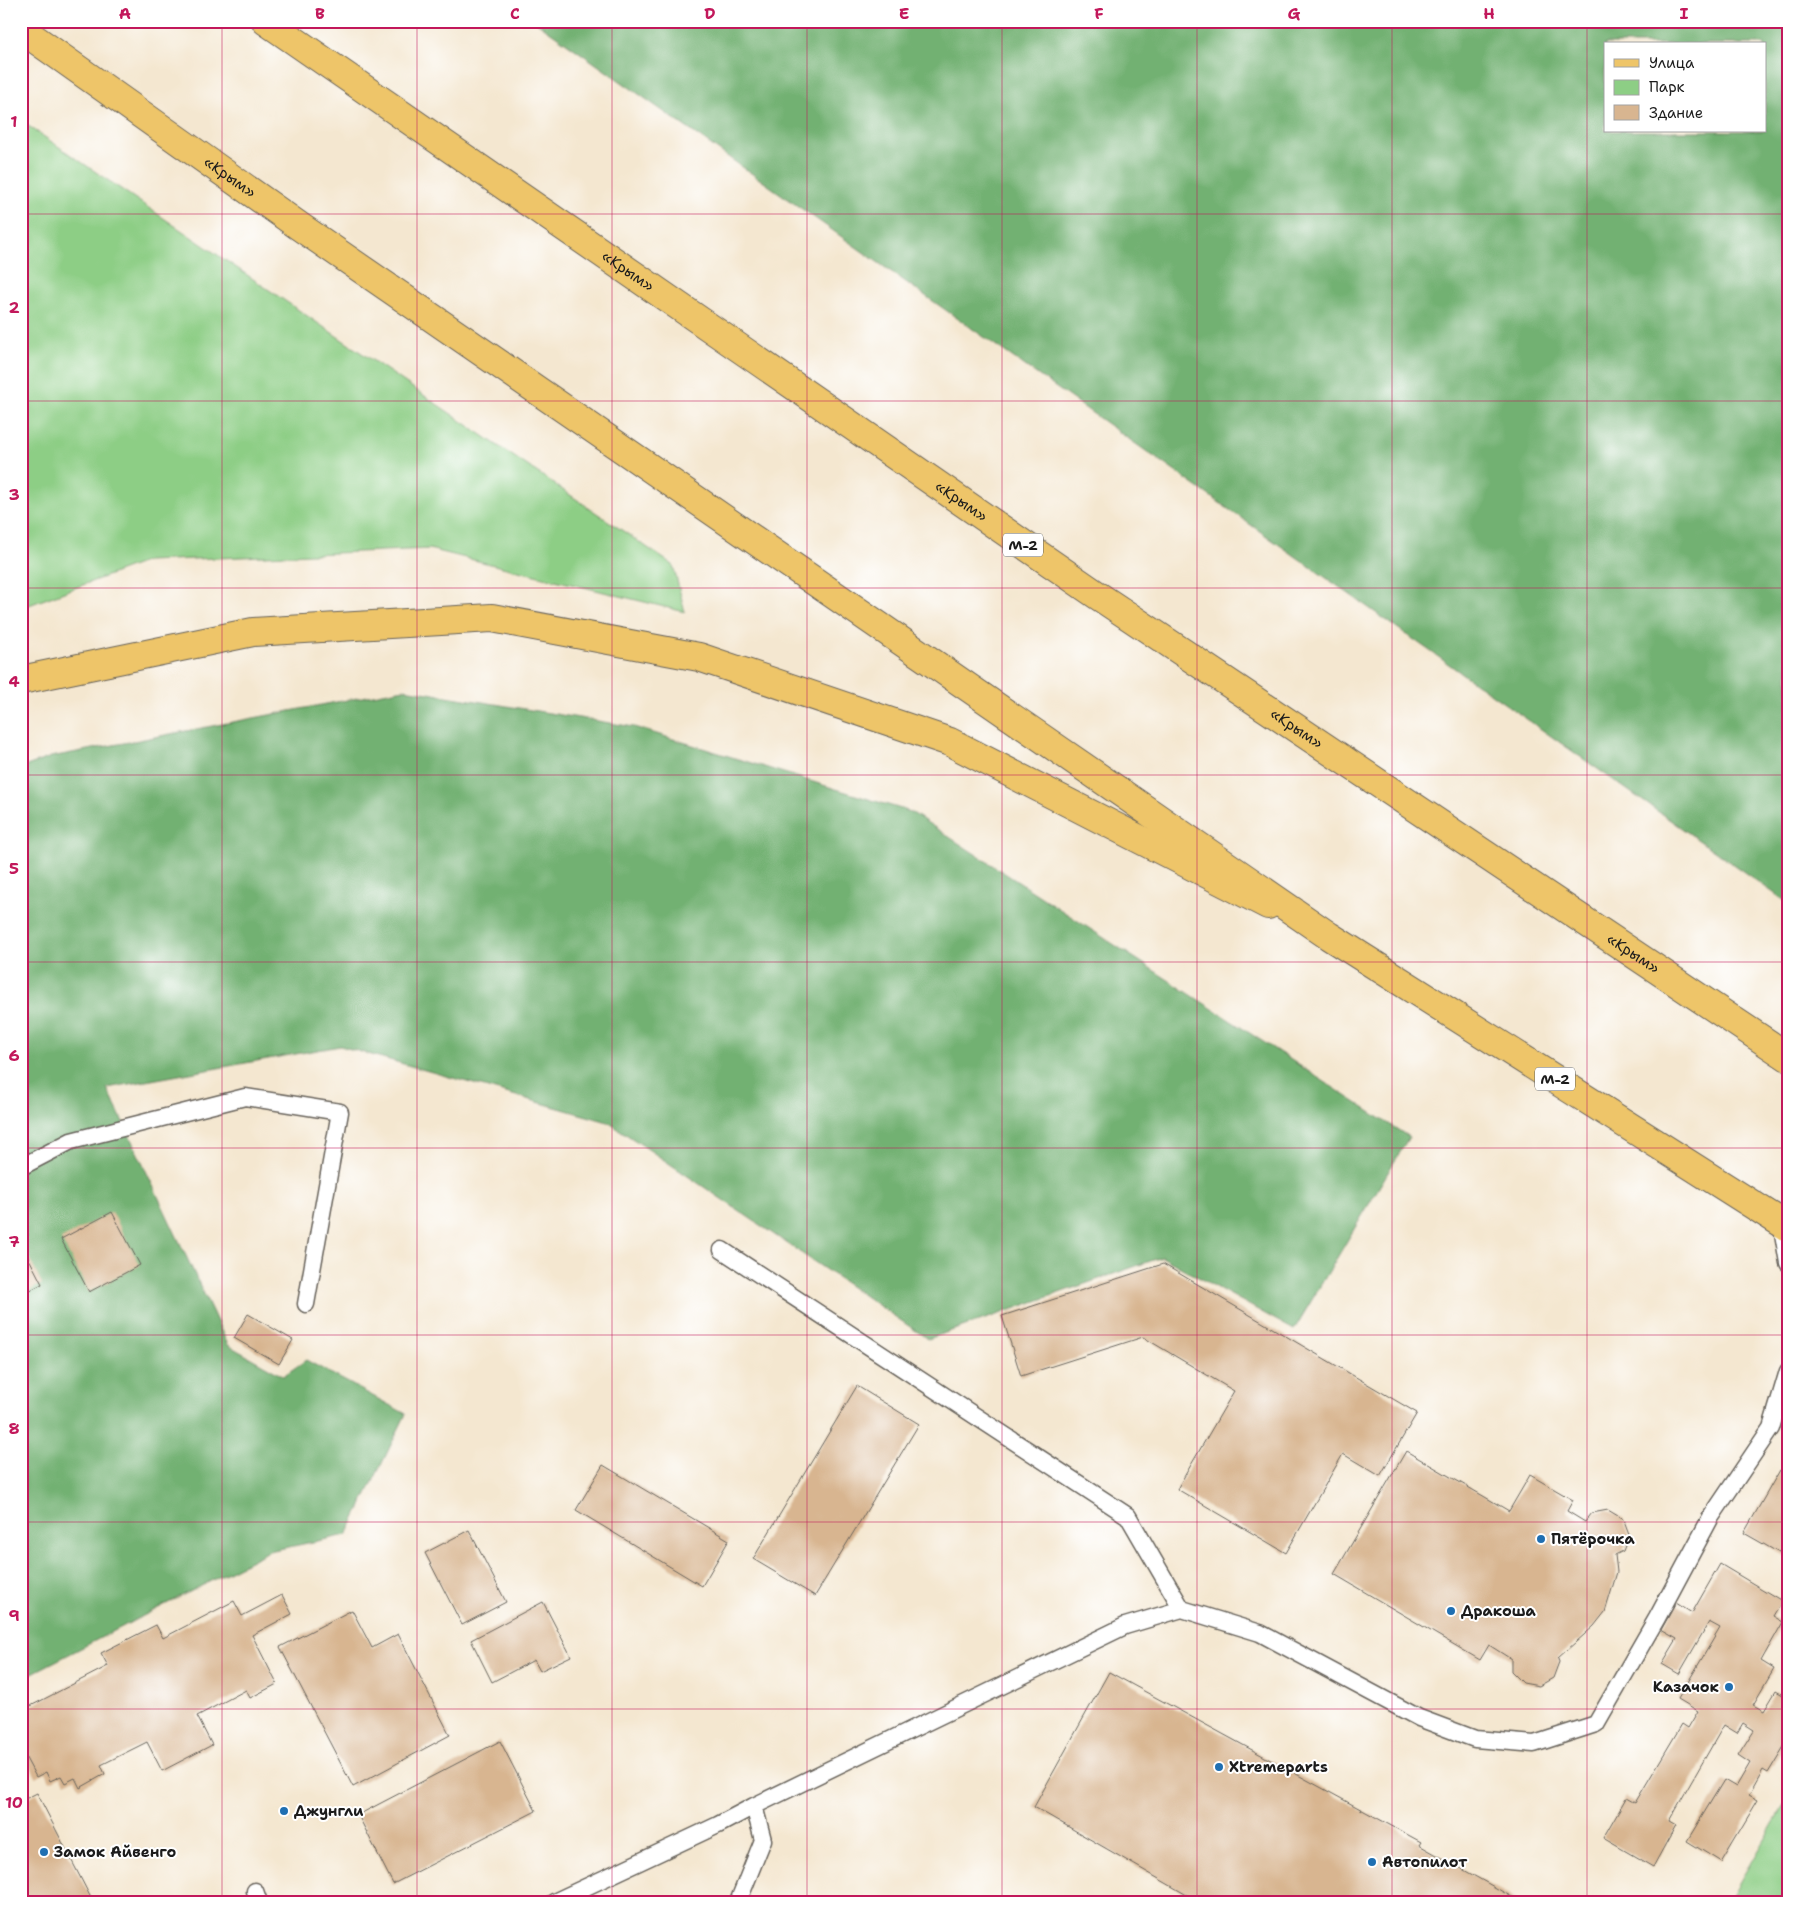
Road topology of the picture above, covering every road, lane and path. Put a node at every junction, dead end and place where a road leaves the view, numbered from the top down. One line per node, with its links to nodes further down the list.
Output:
1 (266, 21): 5 (main road, «Крым» / М-2)
2 (21, 29): 4 (main road, «Крым» / М-2)
3 (21, 680): 4 (main road)
4 (1329, 936): 7 (main road, М-2)
5 (1788, 1057)
6 (21, 1167): 10 (lane)
7 (1784, 1224): 9 (lane)
8 (722, 1250): 14 (lane)
9 (1788, 1263)
10 (306, 1304)
11 (1788, 1372): 13 (lane)
12 (1788, 1415): 13 (lane)
13 (1771, 1428): 14 (lane)
14 (1182, 1609): 15 (lane)
15 (754, 1806): 16 (lane); 17 (lane)
16 (554, 1902)
17 (738, 1902)

